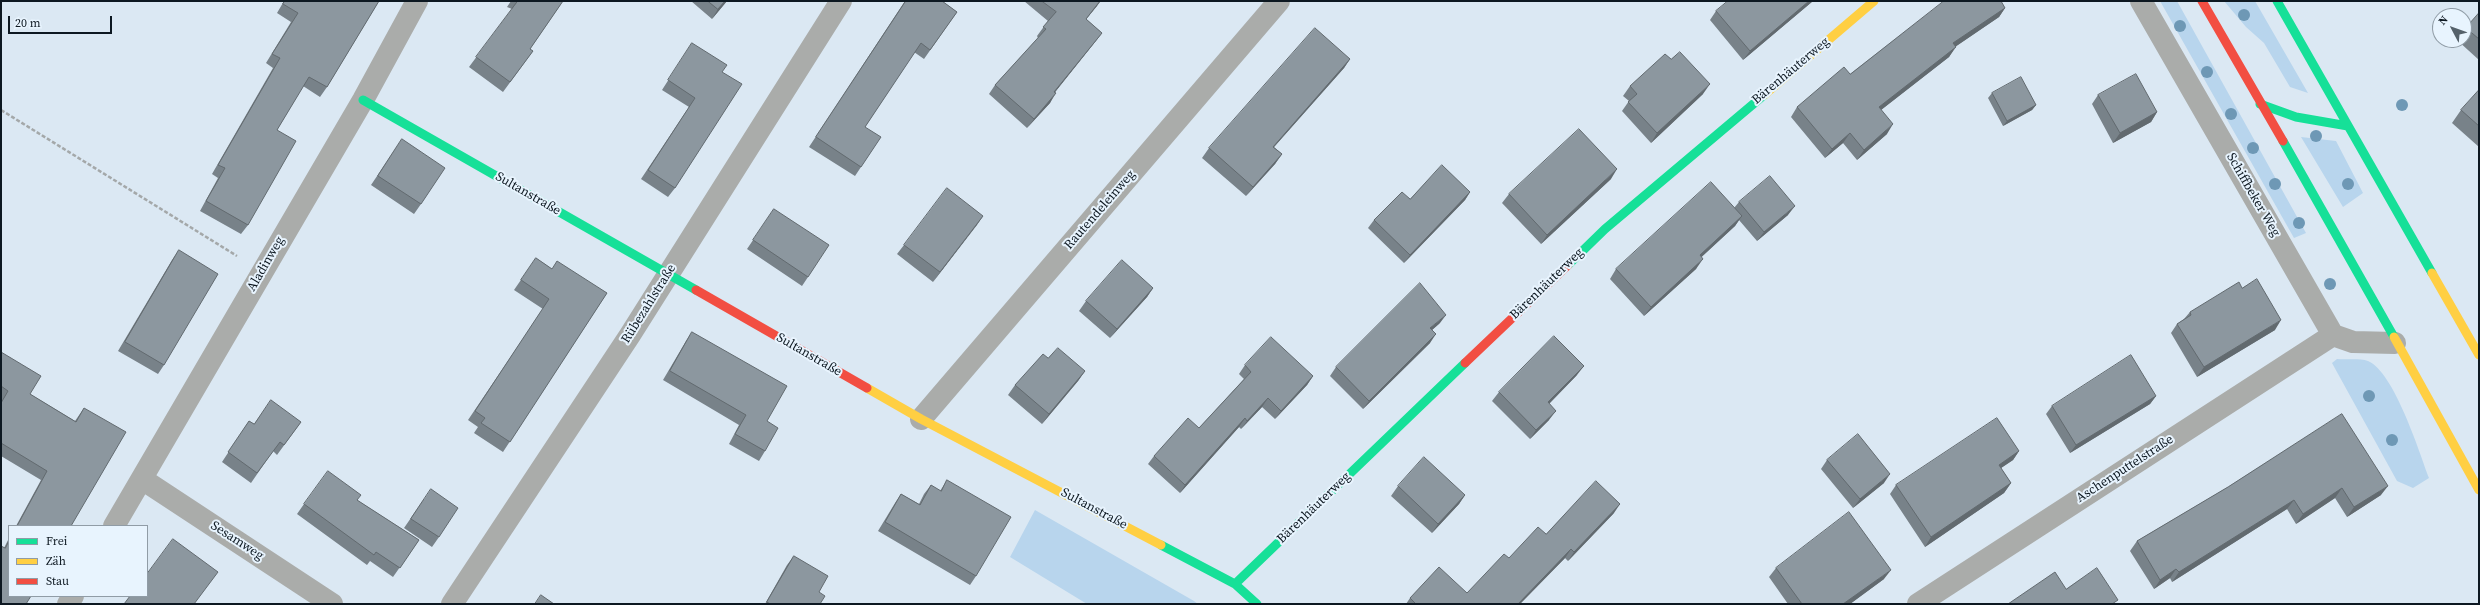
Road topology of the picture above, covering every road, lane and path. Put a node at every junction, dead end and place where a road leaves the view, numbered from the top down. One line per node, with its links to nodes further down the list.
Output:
1 (417, 1): 8 (street, Aladinweg)
2 (841, 1): 13 (street, Rübezahlstraße)
3 (1280, 1): 17 (street, Rautendeleinweg)
4 (1874, 1): 21 (street, Bärenhäuterweg)
5 (2141, 1): 14 (street, Schiffbeker Weg)
6 (2202, 1): 9 (street)
7 (2277, 1): 11 (street)
8 (363, 100): 12 (street, Aladinweg); 13 (street, Sultanstraße)
9 (2260, 104): 11 (street); 15 (street)
10 (1, 110): 12 (path)
11 (2348, 126): 16 (street)
12 (262, 272): 18 (street, Aladinweg)
13 (668, 274): 17 (street, Sultanstraße); 23 (street, Rübezahlstraße)
14 (2333, 335): 15 (street); 25 (street, Aschenputtelstraße)
15 (2395, 342): 19 (street)
16 (2479, 355)
17 (921, 419): 21 (street, Sultanstraße)
18 (142, 479): 20 (street, Aladinweg); 22 (street, Sesamweg)
19 (2479, 490)
20 (115, 525)
21 (1235, 584): 24 (street, Sultanstraße)
22 (332, 604)
23 (452, 604)
24 (1257, 604)
25 (1918, 604)

